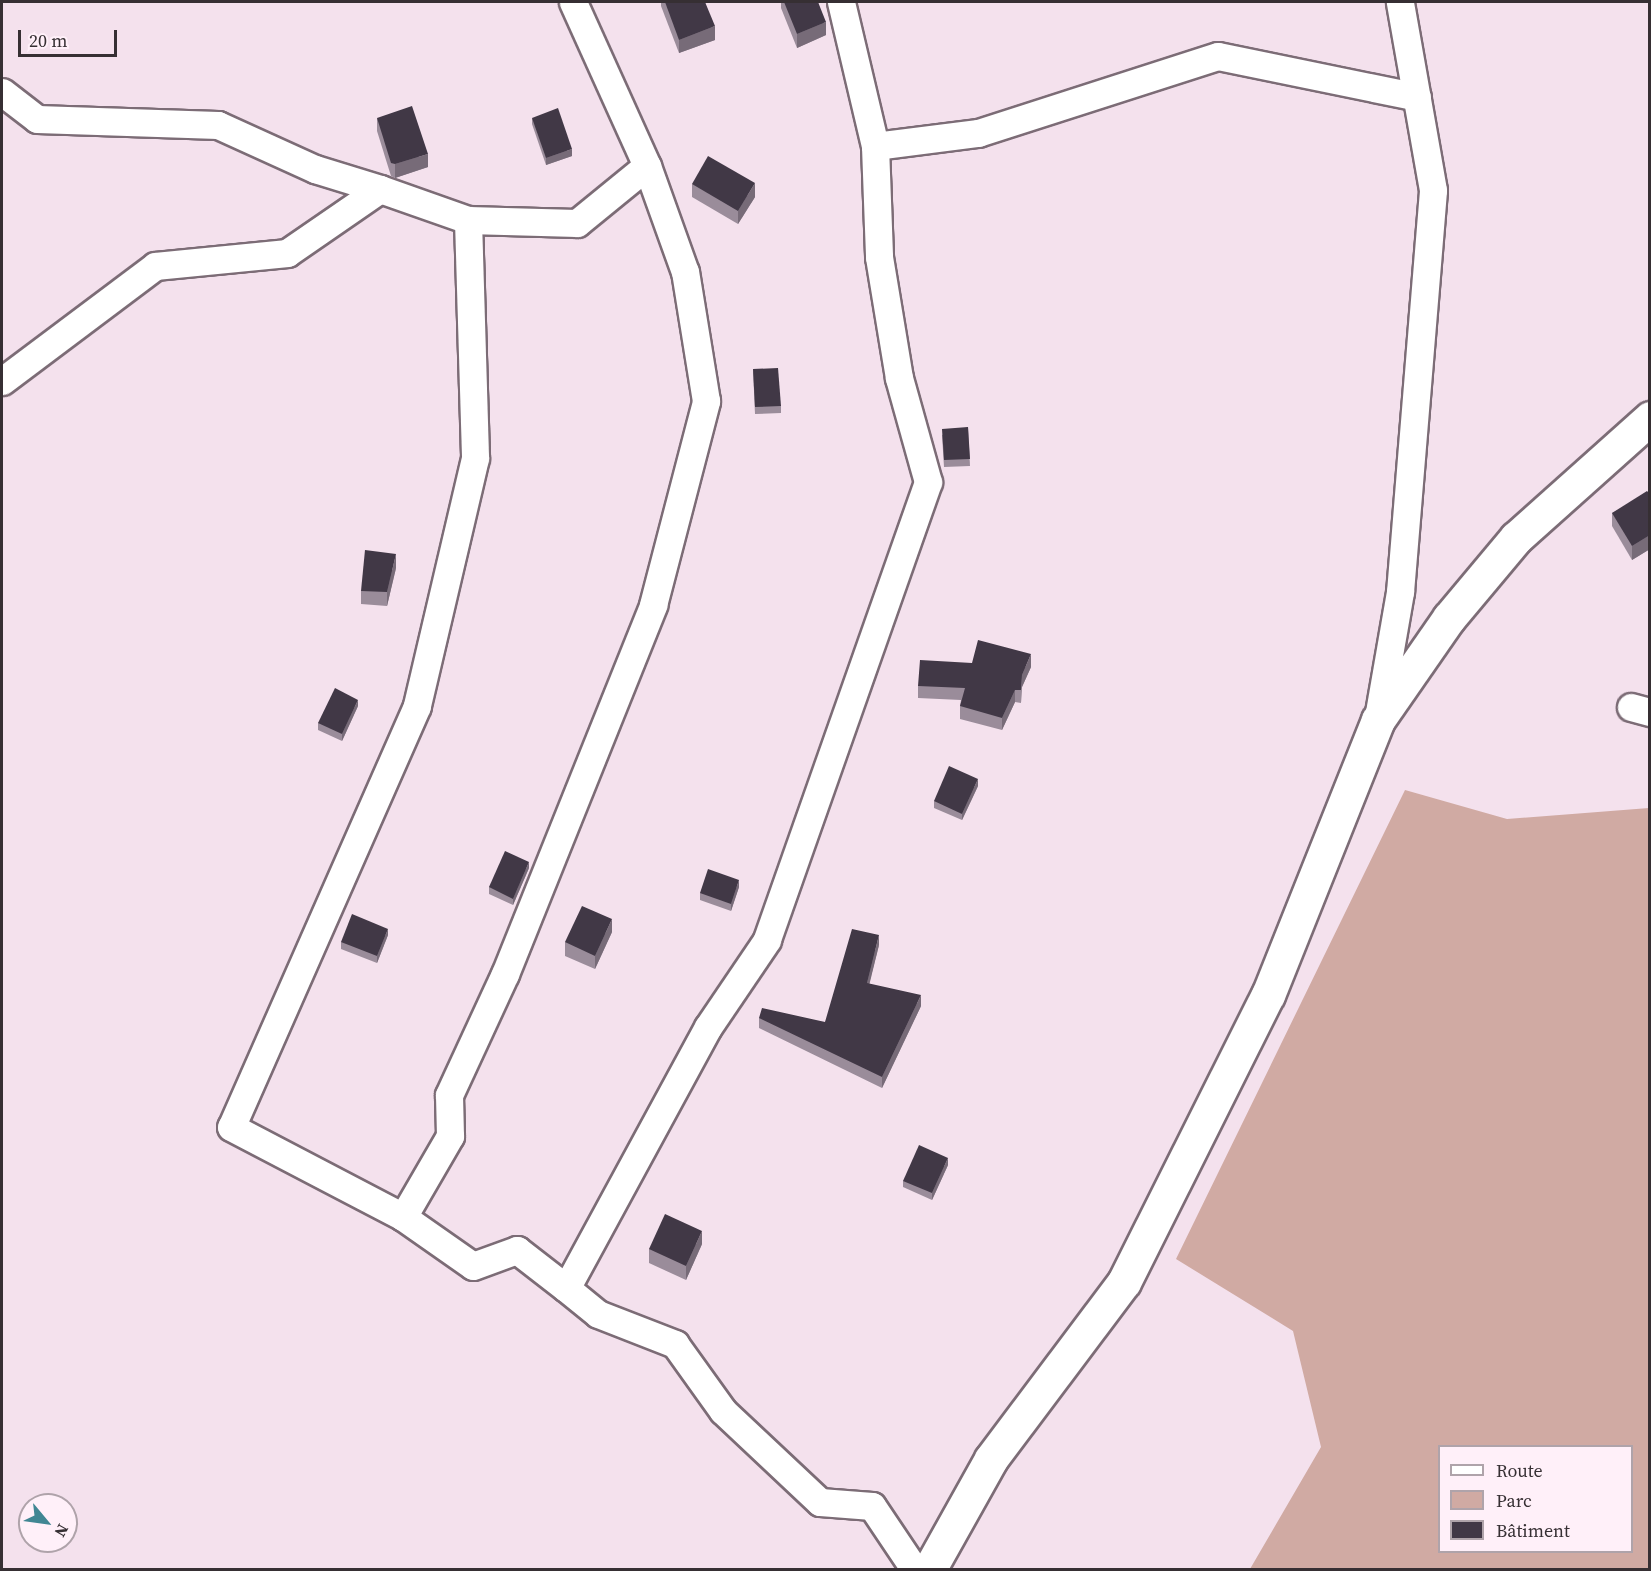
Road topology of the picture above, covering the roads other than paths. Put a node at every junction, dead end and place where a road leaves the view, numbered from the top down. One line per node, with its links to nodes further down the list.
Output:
1 (573, 2): 7 (street)
2 (841, 2): 6 (street)
3 (1400, 2): 5 (street)
4 (2, 92): 8 (street)
5 (1417, 97): 6 (street); 12 (street)
6 (875, 146): 14 (street)
7 (647, 166): 9 (street); 13 (street)
8 (380, 189): 9 (street); 10 (street)
9 (468, 220): 13 (street)
10 (2, 381)
11 (1650, 418): 12 (street)
12 (1378, 720): 16 (street)
13 (404, 1217): 14 (street)
14 (566, 1288): 15 (street)
15 (915, 1569)
16 (929, 1569)

